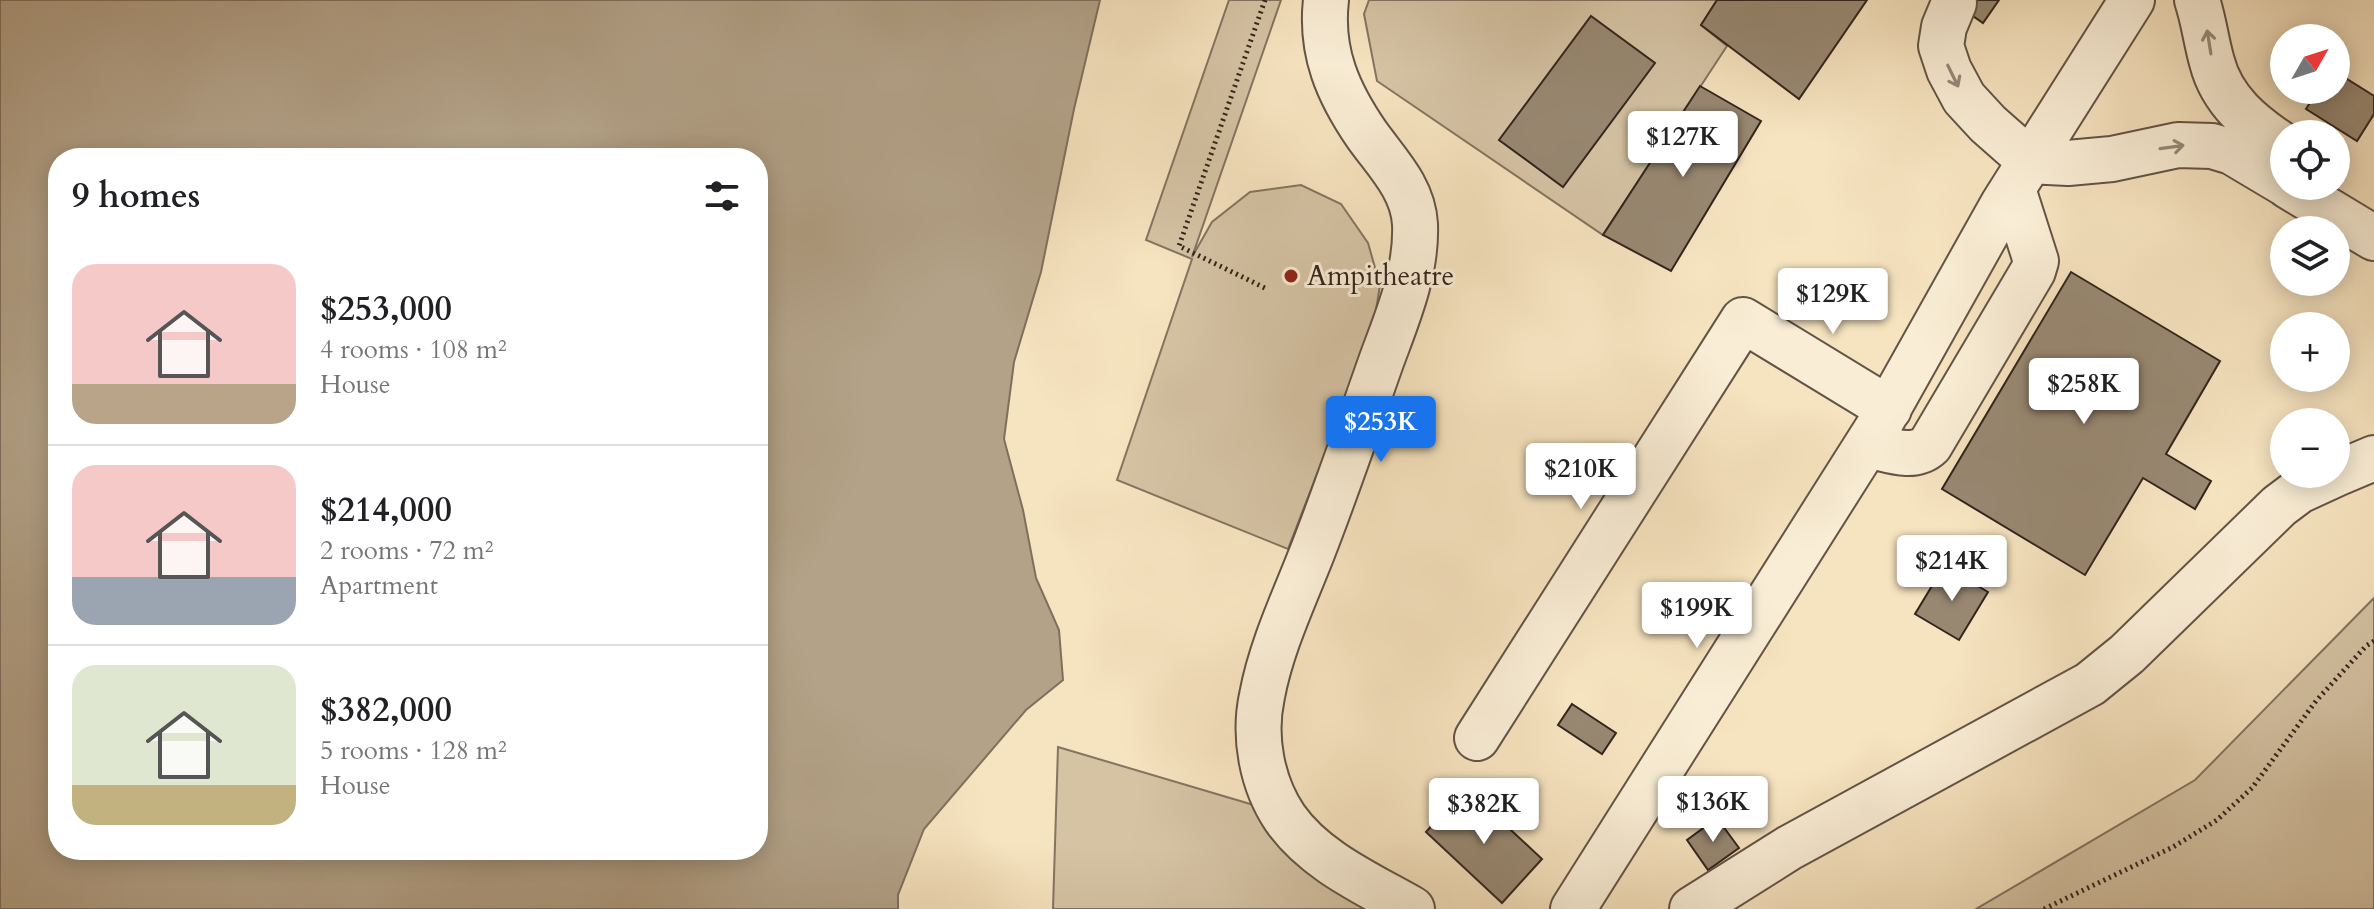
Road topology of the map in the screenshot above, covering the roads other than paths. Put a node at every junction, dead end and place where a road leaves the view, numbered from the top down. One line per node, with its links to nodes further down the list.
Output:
1 (1326, 0): 17 (street)
2 (2132, 0): 6 (street)
3 (2197, 0): 5 (street, one-way to 3)
4 (1954, 3): 6 (street, one-way to 6)
5 (2270, 137)
6 (2021, 175): 7 (street, one-way to 7); 12 (street); 12 (street)
7 (2270, 175)
8 (2350, 189): 10 (street)
9 (2311, 200): 11 (street)
10 (2374, 205)
11 (2374, 238)
12 (1878, 427): 16 (street); 18 (street)
13 (2374, 458): 14 (street)
14 (2350, 468)
15 (2306, 488): 19 (street)
16 (1477, 738)
17 (1412, 909)
18 (1573, 909)
19 (1692, 909)

